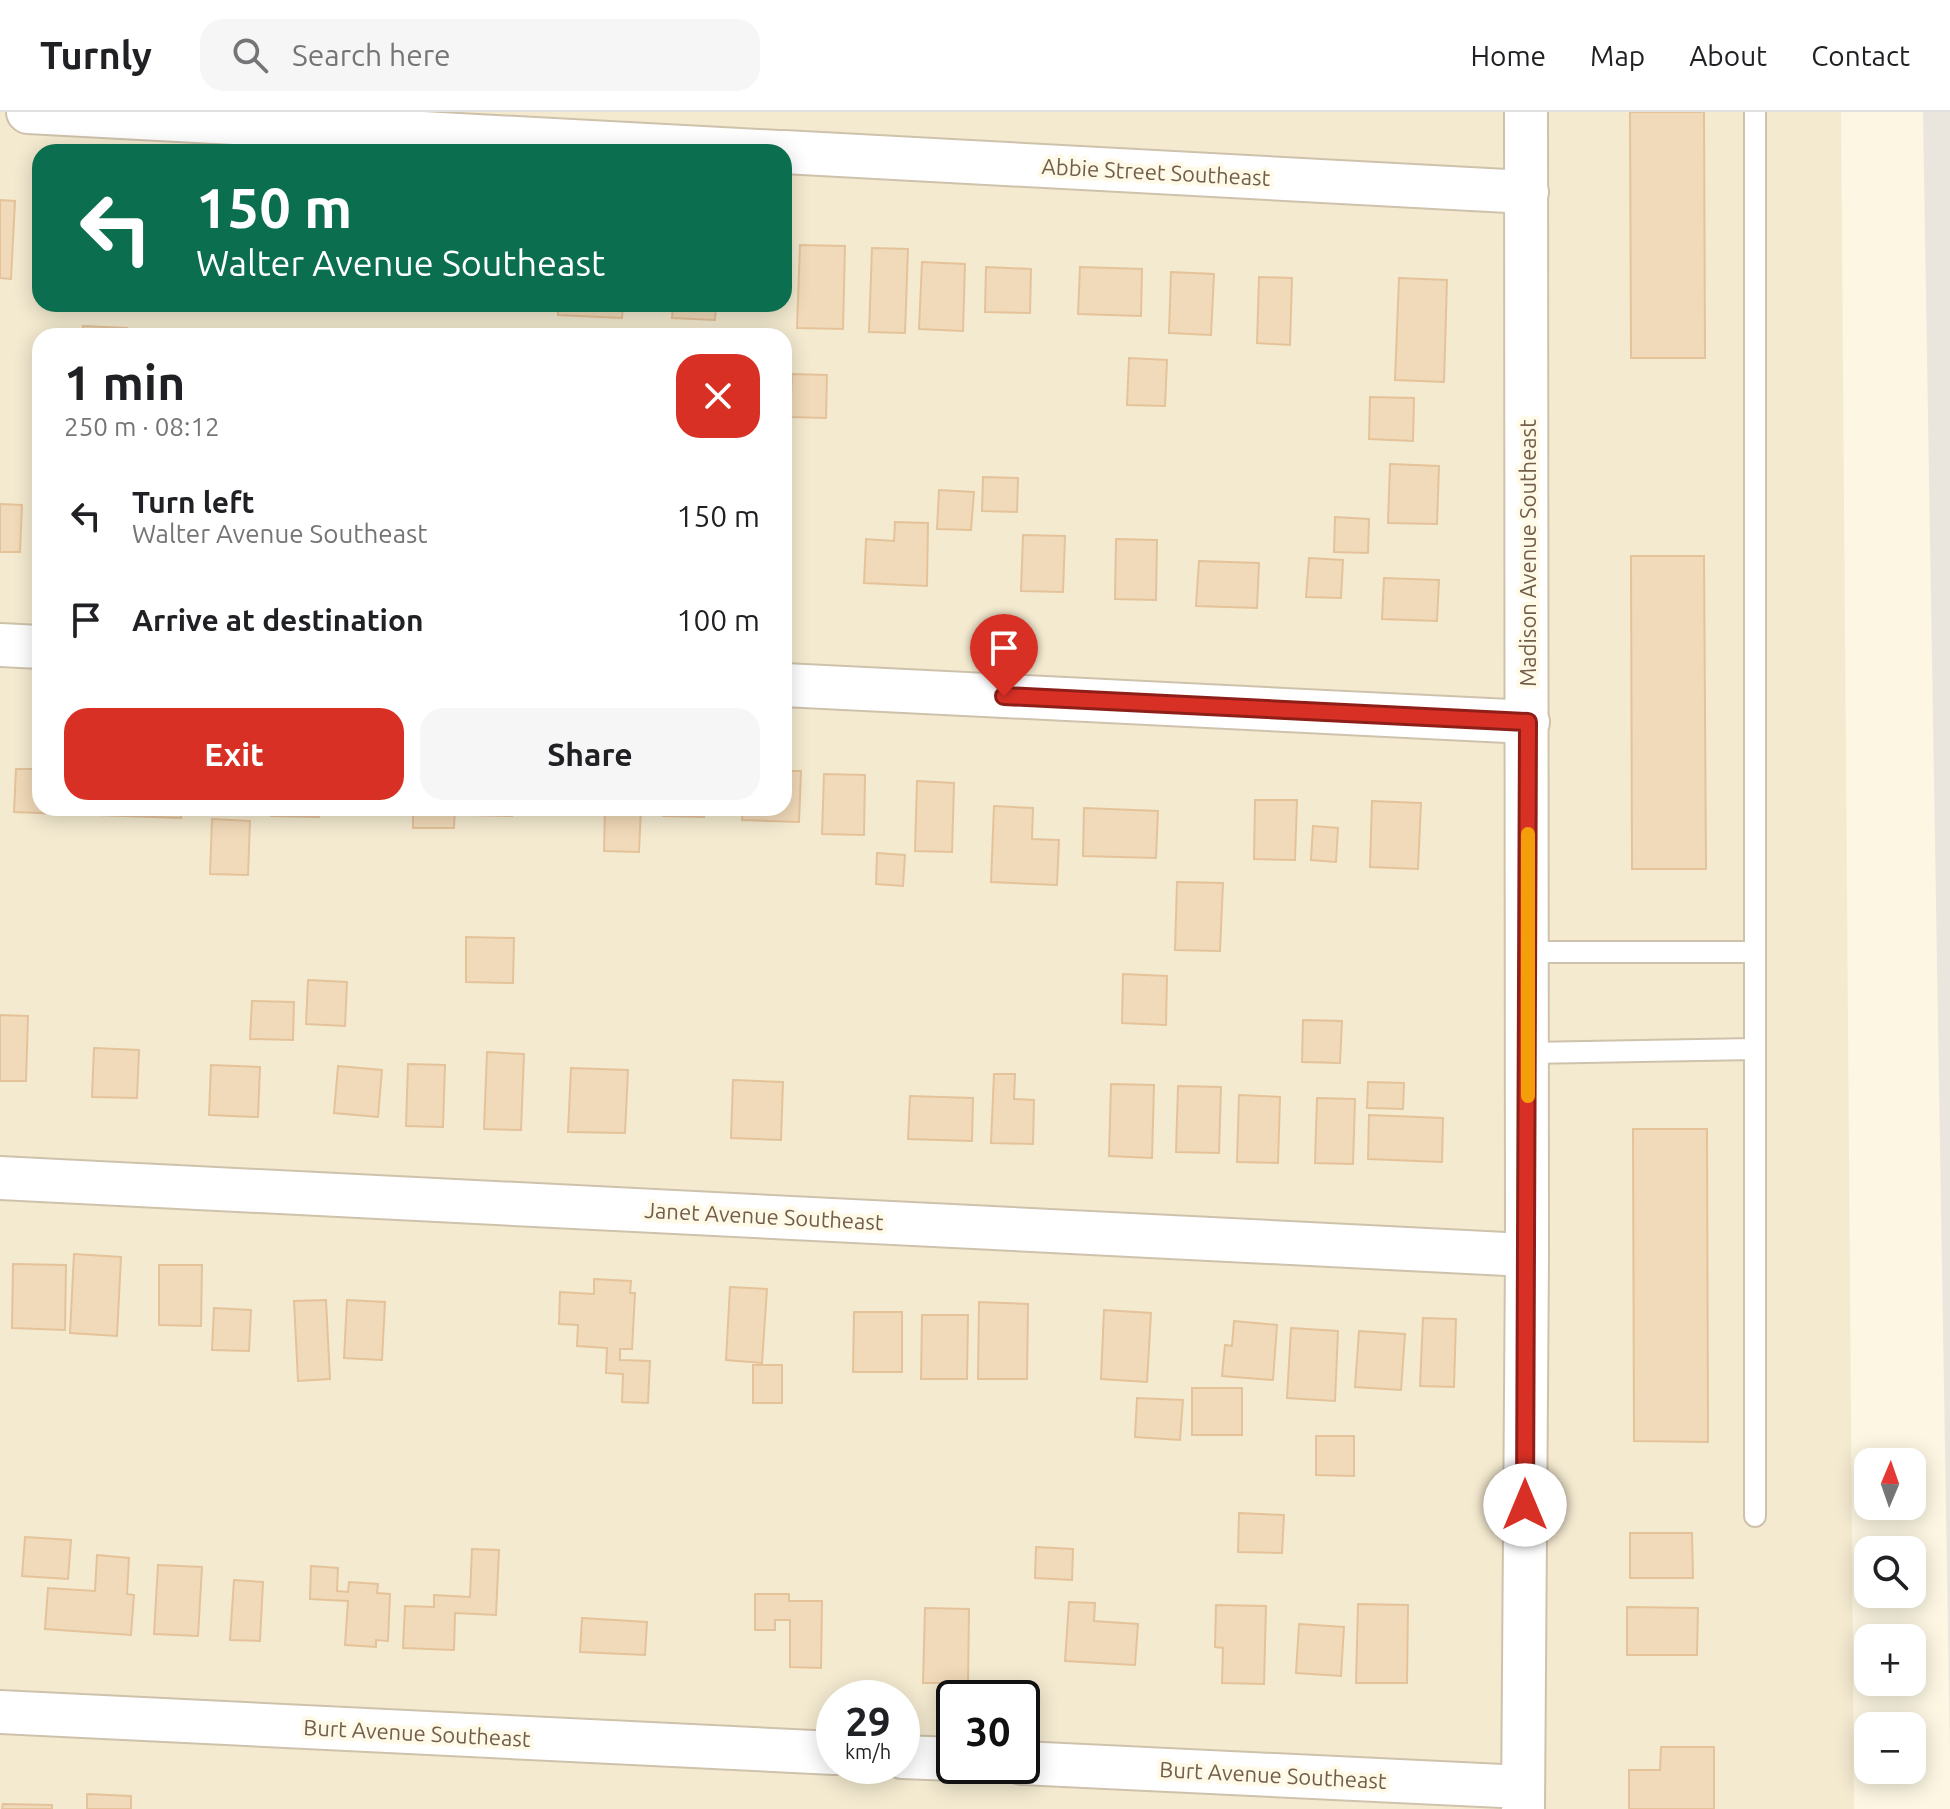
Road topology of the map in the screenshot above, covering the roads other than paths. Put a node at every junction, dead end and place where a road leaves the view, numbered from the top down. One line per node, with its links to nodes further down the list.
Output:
1 (28, 112): 4 (street, Abbie Street Southeast)
2 (1526, 112): 6 (street, Madison Avenue Southeast)
3 (1755, 112): 12 (lane)
4 (630, 144)
5 (792, 153): 6 (street, Abbie Street Southeast)
6 (1527, 192): 10 (street, Madison Avenue Southeast)
7 (0, 645): 8 (street)
8 (32, 647)
9 (792, 685): 10 (street)
10 (1528, 722): 11 (street, Madison Avenue Southeast)
11 (1527, 952): 12 (lane); 14 (street, Madison Avenue Southeast)
12 (1754, 952): 13 (lane)
13 (1755, 1049): 14 (lane); 17 (lane)
14 (1528, 1053): 16 (street, Madison Avenue Southeast)
15 (0, 1178): 16 (street, Janet Avenue Southeast)
16 (1527, 1255): 21 (street, Madison Avenue Southeast)
17 (1755, 1516)
18 (0, 1712): 19 (street, Burt Avenue Southeast)
19 (816, 1752)
20 (1040, 1764): 21 (street, Burt Avenue Southeast)
21 (1523, 1798)

